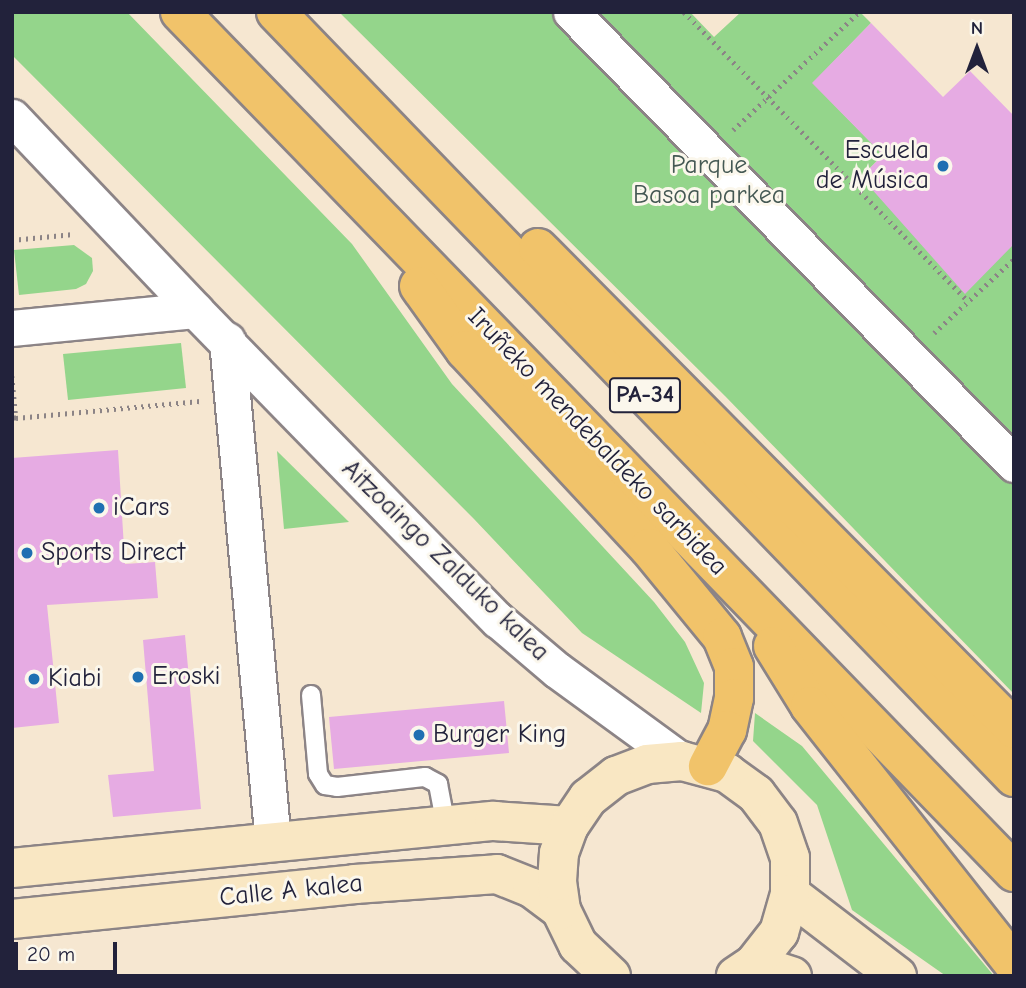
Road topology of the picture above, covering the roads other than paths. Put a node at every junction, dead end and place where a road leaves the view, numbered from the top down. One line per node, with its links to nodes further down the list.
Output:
1 (180, 12): 6 (highway, Iruñeko mendebaldeko sarbidea / PA-34)
2 (276, 12): 15 (highway, PA-34)
3 (287, 12): 13 (highway)
4 (571, 12): 10 (street)
5 (12, 117): 7 (street, Aitzoaingo Zalduko kalea)
6 (342, 179): 11 (highway, Iruñeko mendebaldeko sarbidea / PA-34); 14 (highway)
7 (195, 310): 8 (street); 9 (street, Aitzoaingo Zalduko kalea)
8 (12, 328)
9 (227, 340): 14 (street, Aitzoaingo Zalduko kalea); 18 (street)
10 (1014, 464)
11 (735, 584): 20 (highway, Iruñeko mendebaldeko sarbidea / PA-34); 24 (highway)
12 (311, 695): 16 (lane)
13 (1014, 729)
14 (695, 763): 17 (street); 21 (street)
15 (1014, 777)
16 (446, 825): 17 (street, Calle A kalea); 18 (street, Calle A kalea)
17 (569, 826): 22 (street)
18 (273, 843): 19 (street, Calle A kalea)
19 (12, 868)
20 (1014, 872)
21 (790, 894): 25 (street); 28 (street)
22 (561, 910): 23 (street, Calle A kalea); 26 (street)
23 (12, 919)
24 (1014, 964)
25 (745, 970): 27 (street)
26 (611, 976)
27 (792, 976)
28 (897, 976)

